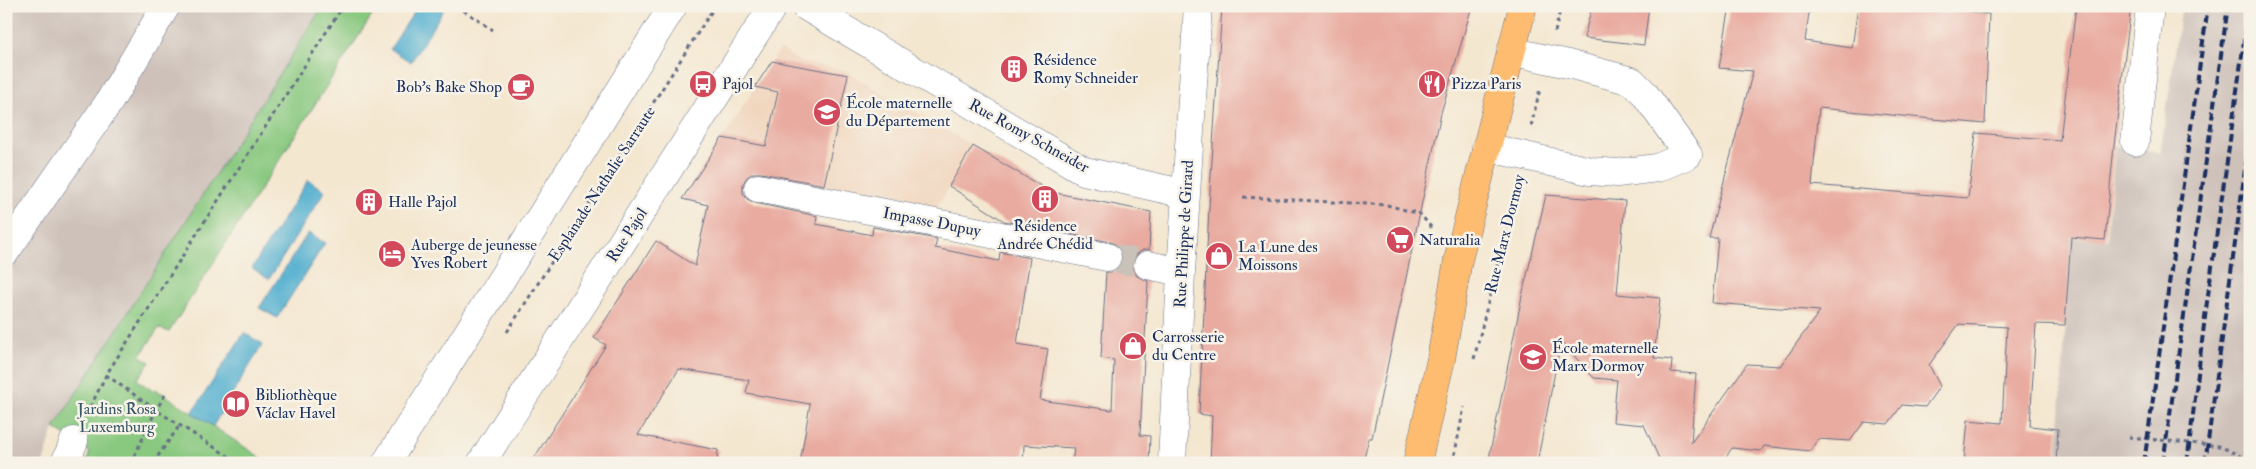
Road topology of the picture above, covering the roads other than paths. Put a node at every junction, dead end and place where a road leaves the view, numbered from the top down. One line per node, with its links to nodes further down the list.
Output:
1 (166, 6): 13 (street)
2 (673, 6): 17 (street, Esplanade Nathalie Sarraute)
3 (773, 6): 18 (street, Rue Pajol)
4 (805, 6): 12 (street, Rue Romy Schneider)
5 (1198, 6): 12 (street, Rue Philippe de Girard)
6 (1523, 6): 8 (main road)
7 (2150, 6): 9 (street)
8 (1511, 52): 10 (main road); 10 (street)
9 (2135, 142)
10 (1486, 147): 20 (main road)
11 (758, 188): 14 (street, Impasse Dupuy)
12 (1186, 194): 16 (street, Rue Philippe de Girard)
13 (6, 251)
14 (1106, 257)
15 (1148, 265): 16 (street)
16 (1181, 272): 19 (street, Rue Philippe de Girard)
17 (386, 463)
18 (481, 463)
19 (1172, 463)
20 (1417, 463)

